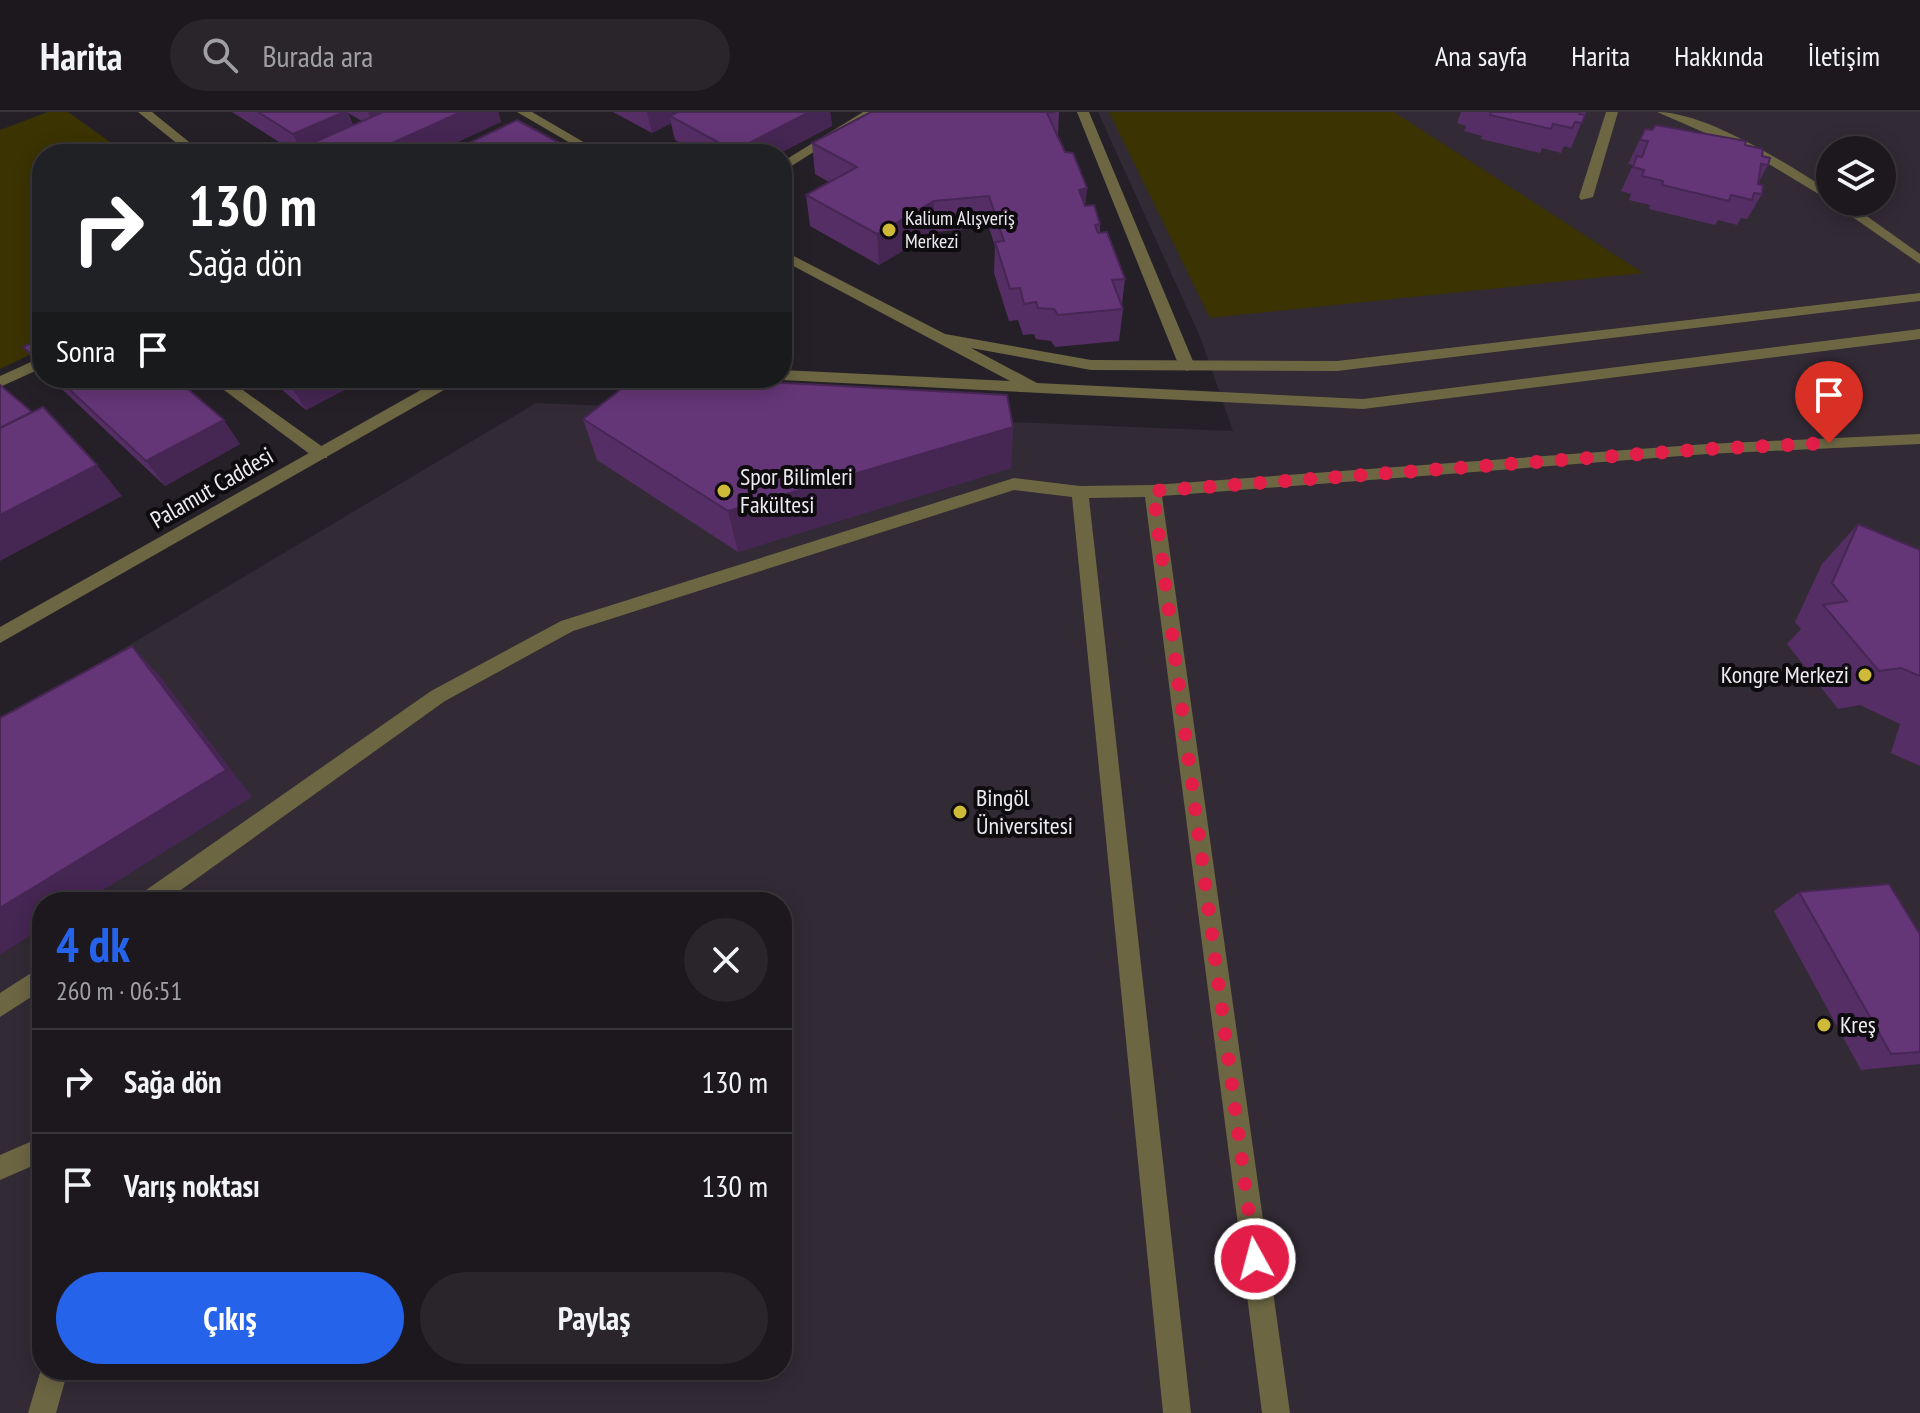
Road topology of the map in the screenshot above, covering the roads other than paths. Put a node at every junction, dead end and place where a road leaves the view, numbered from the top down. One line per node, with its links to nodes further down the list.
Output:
1 (144, 112): 7 (street)
2 (871, 112): 9 (street)
3 (1083, 112): 18 (street)
4 (1612, 112): 11 (street)
5 (1663, 112): 10 (street)
6 (528, 113): 8 (street)
7 (185, 144)
8 (576, 144)
9 (792, 162)
10 (1816, 188)
11 (1586, 197)
12 (1858, 216): 14 (street)
13 (792, 259): 17 (street)
14 (1920, 260)
15 (1920, 297): 18 (street)
16 (1920, 334): 24 (street)
17 (941, 338): 18 (street); 24 (street)
18 (1187, 366)
19 (32, 367): 21 (street)
20 (792, 376): 24 (street)
21 (0, 382)
22 (230, 388): 26 (street)
23 (436, 388): 26 (street, Palamut Caddesi)
24 (1038, 390)
25 (1920, 439): 27 (street)
26 (321, 454): 29 (street, Palamut Caddesi)
27 (1153, 491): 28 (street); 38 (street)
28 (1080, 492): 30 (street); 37 (street)
29 (0, 636)
30 (161, 892)
31 (32, 984): 32 (street)
32 (0, 1006)
33 (32, 1155): 34 (street)
34 (0, 1168)
35 (51, 1380): 36 (street)
36 (42, 1413)
37 (1177, 1413)
38 (1276, 1413)

